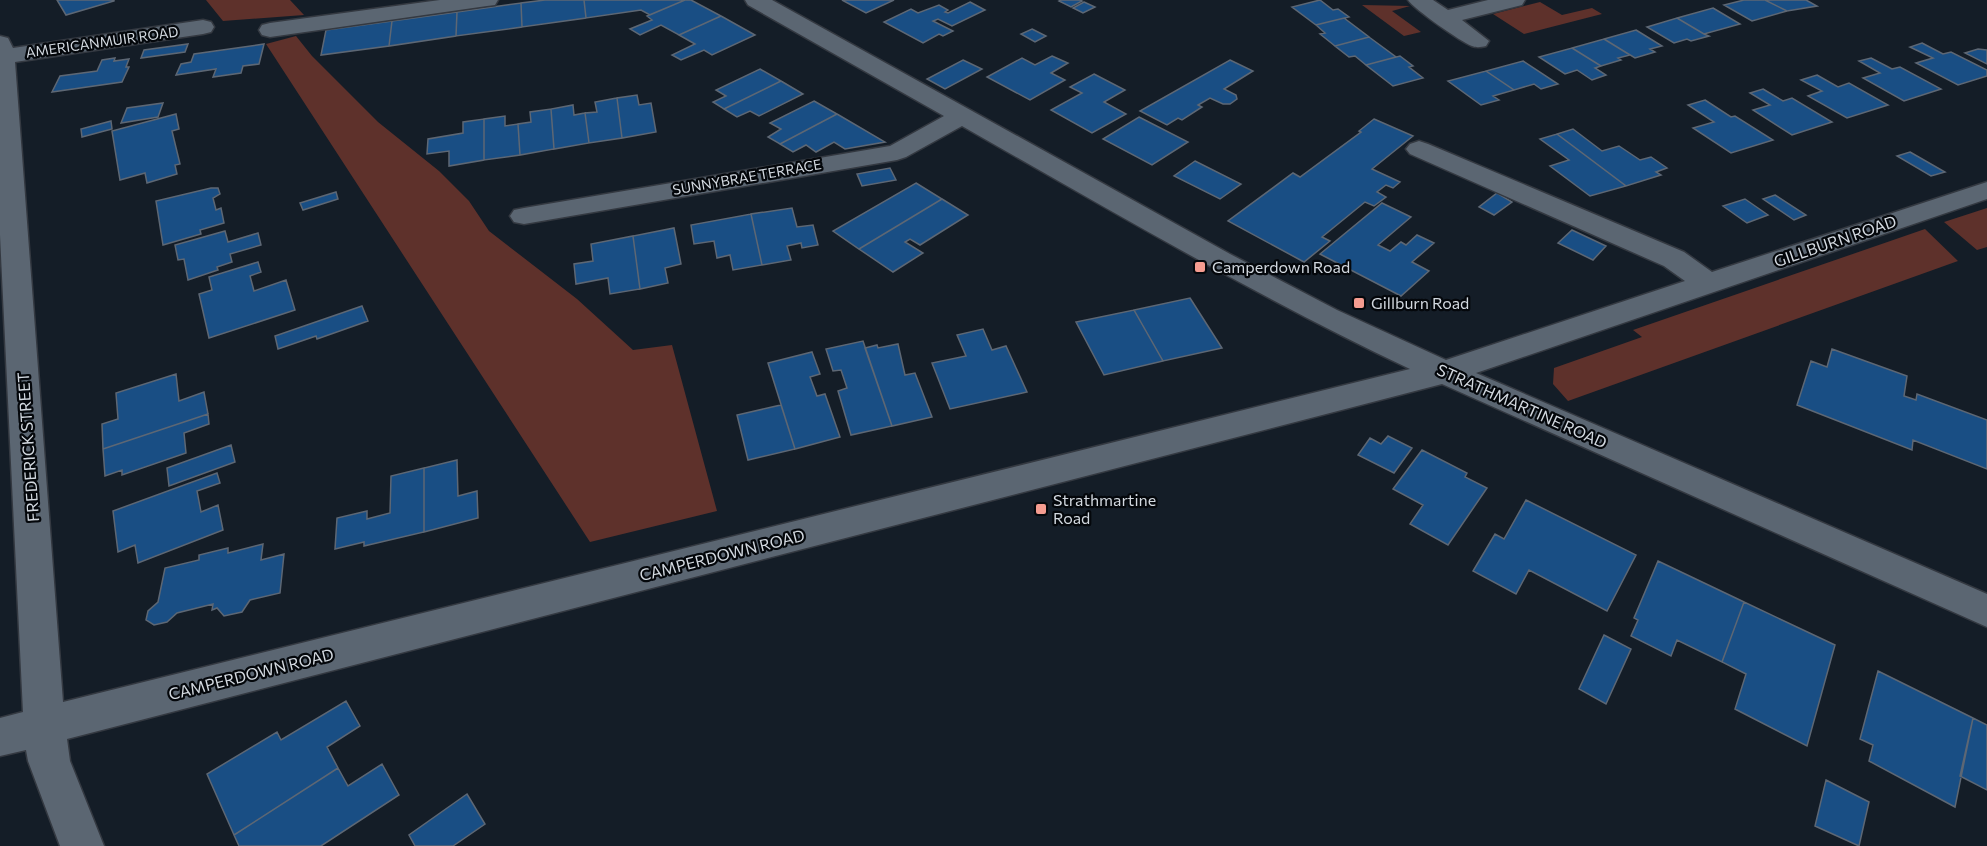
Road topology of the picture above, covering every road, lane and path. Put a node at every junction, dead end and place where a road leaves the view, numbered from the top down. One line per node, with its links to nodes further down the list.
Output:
1 (488, 0): 7 (street)
2 (1419, 0): 5 (street)
3 (1514, 0): 5 (street)
4 (768, 2): 10 (street, STRATHMARTINE ROAD)
5 (1444, 18): 8 (street)
6 (203, 27): 9 (street, AMERICANMUIR ROAD)
7 (270, 30)
8 (1478, 40)
9 (1, 52): 11 (street, FREDERICK STREET)
10 (962, 116): 14 (street, SUNNYBRAE TERRACE); 16 (street, STRATHMARTINE ROAD)
11 (4, 119): 18 (street, FREDERICK STREET)
12 (1419, 149): 15 (street)
13 (1987, 190): 15 (street, GILLBURN ROAD)
14 (524, 216)
15 (1709, 284): 16 (street, GILLBURN ROAD)
16 (1444, 372): 17 (street, STRATHMARTINE ROAD); 18 (street, CAMPERDOWN ROAD)
17 (1987, 611)
18 (44, 726): 19 (street, CAMPERDOWN ROAD); 20 (street, FREDERICK STREET)
19 (0, 737)
20 (82, 846)

